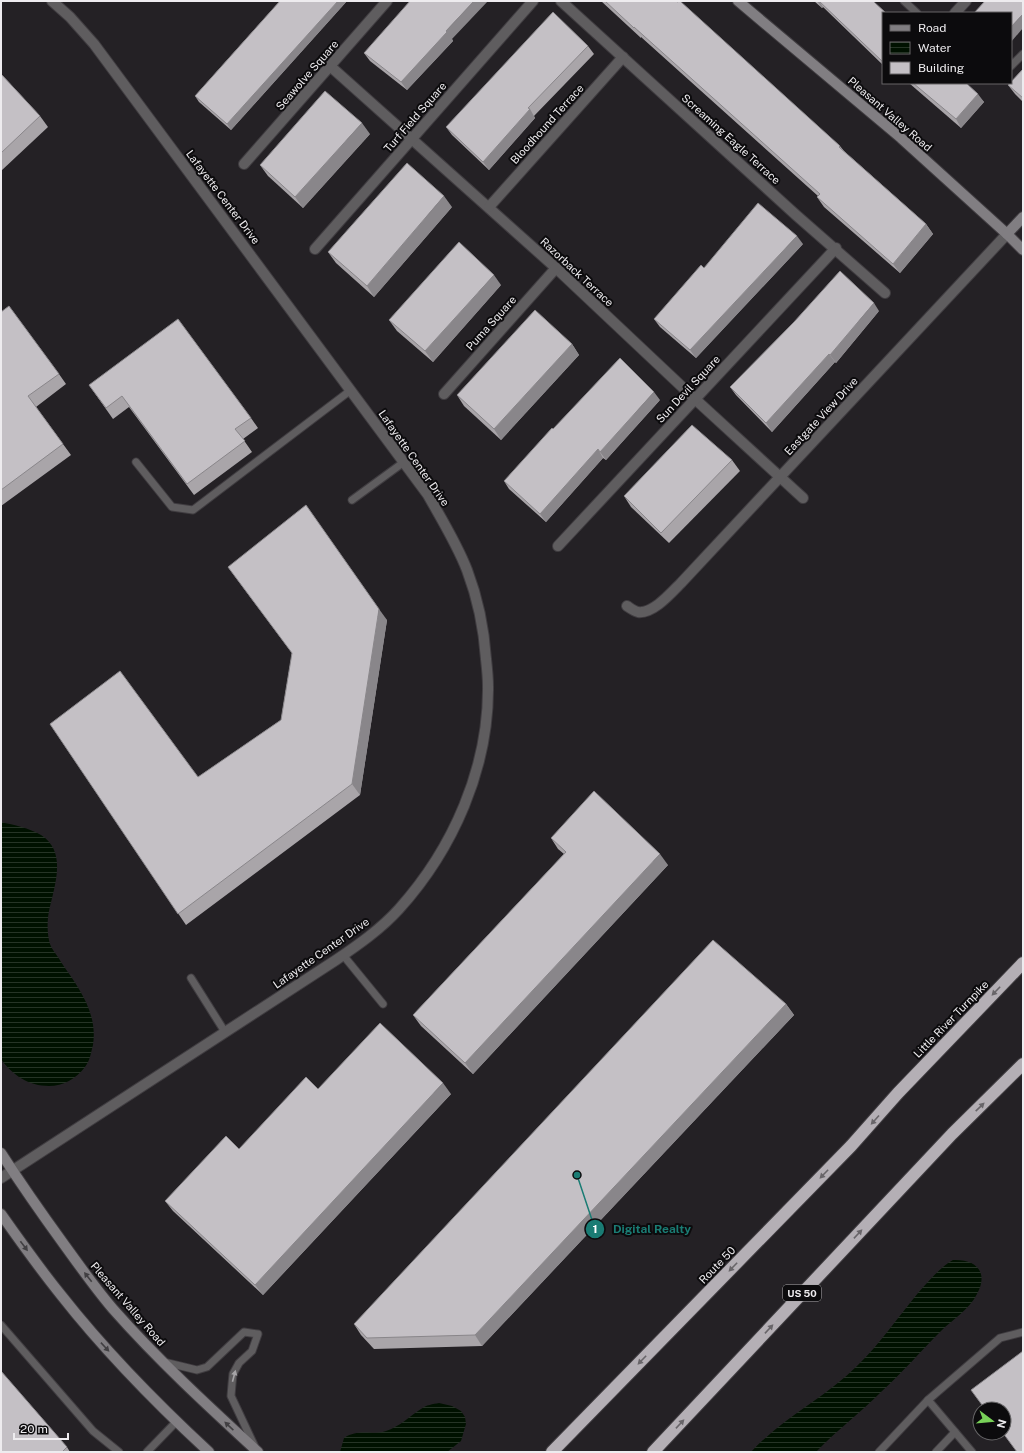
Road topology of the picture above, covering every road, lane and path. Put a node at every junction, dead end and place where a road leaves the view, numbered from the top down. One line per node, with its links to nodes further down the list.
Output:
1 (52, 1): 24 (street, Lafayette Center Drive)
2 (387, 1): 13 (street, Seawolve Square)
3 (533, 1): 14 (street, Turf Field Square)
4 (561, 1): 11 (street, Screaming Eagle Terrace)
5 (738, 1): 18 (main road, Pleasant Valley Road)
6 (904, 1): 8 (lane)
7 (966, 1): 9 (street)
8 (916, 12)
9 (956, 12)
10 (1023, 54): 12 (lane)
11 (623, 57): 16 (street, Bloodhound Terrace); 19 (street, Screaming Eagle Terrace)
12 (1012, 65)
13 (330, 66): 14 (street, Razorback Terrace); 15 (street, Seawolve Square)
14 (411, 139): 16 (street, Razorback Terrace); 20 (street, Turf Field Square)
15 (244, 164)
16 (489, 207): 22 (street, Razorback Terrace)
17 (1023, 217): 18 (main road, Eastgate View Drive)
18 (1007, 234): 21 (main road, Pleasant Valley Road); 29 (street, Eastgate View Drive)
19 (836, 248): 23 (street, Screaming Eagle Terrace); 26 (street, Sun Devil Square)
20 (315, 249)
21 (1023, 250)
22 (556, 268): 25 (street, Puma Square); 26 (street, Razorback Terrace)
23 (885, 292)
24 (351, 390): 27 (lane); 28 (street, Lafayette Center Drive)
25 (444, 394)
26 (695, 399): 29 (street, Razorback Terrace); 32 (street, Sun Devil Square)
27 (136, 462)
28 (404, 462): 31 (lane); 34 (street, Lafayette Center Drive)
29 (780, 477): 30 (street, Razorback Terrace); 33 (street, Eastgate View Drive)
30 (803, 498)
31 (352, 500)
32 (558, 546)
33 (627, 606)
34 (343, 955): 37 (lane); 38 (street, Lafayette Center Drive)
35 (1023, 963): 40 (highway, Little River Turnpike, one-way to 40)
36 (191, 978): 38 (lane)
37 (383, 1004)
38 (225, 1032): 42 (street, Lafayette Center Drive)
39 (1023, 1064): 56 (highway, US 50, one-way to 39)
40 (898, 1093): 55 (highway, Route 50, one-way to 55)
41 (1, 1153): 42 (main road, Pleasant Valley Road)
42 (12, 1171): 43 (street, Lafayette Center Drive); 47 (main road, Pleasant Valley Road, one-way to 42)
43 (1, 1178)
44 (1, 1214): 49 (main road, one-way to 49)
45 (1, 1325): 51 (lane)
46 (1023, 1332): 48 (lane)
47 (162, 1362): 54 (main road, Pleasant Valley Road, one-way to 47); 54 (lane, one-way to 47)
48 (928, 1400): 50 (lane); 57 (lane)
49 (176, 1421): 52 (lane); 53 (main road)
50 (955, 1432): 58 (lane); 59 (lane)
51 (119, 1452)
52 (147, 1452)
53 (209, 1452)
54 (258, 1452)
55 (552, 1452)
56 (653, 1452)
57 (879, 1452)
58 (936, 1452)
59 (972, 1452)

